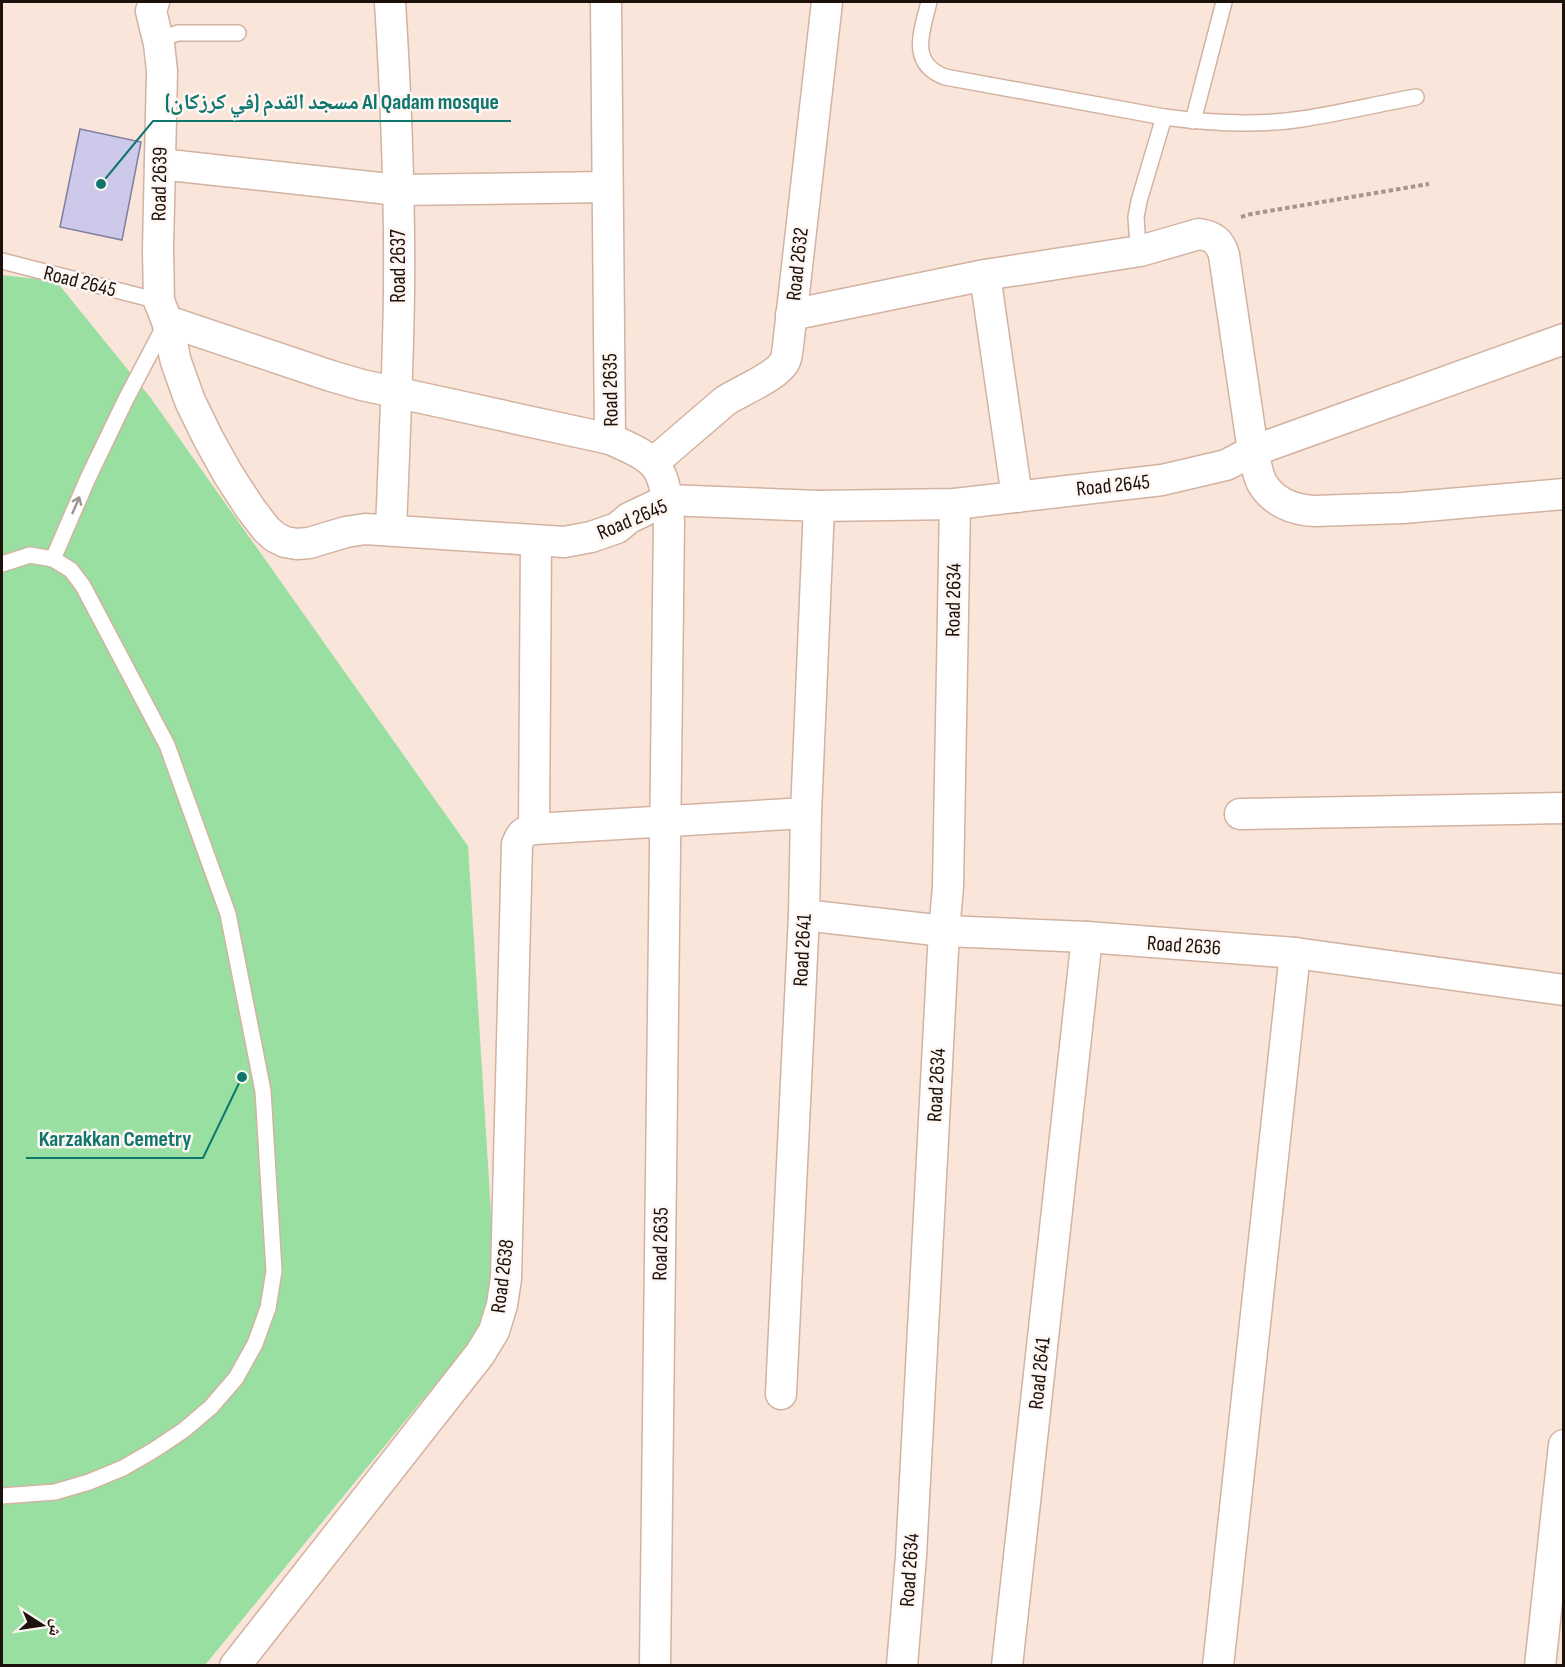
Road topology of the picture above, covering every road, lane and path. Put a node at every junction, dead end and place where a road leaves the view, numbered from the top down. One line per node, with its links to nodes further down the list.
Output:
1 (390, 2): 15 (street, Road 2637)
2 (606, 2): 14 (street, Road 2635)
3 (827, 2): 21 (street, Road 2632)
4 (929, 2): 10 (lane)
5 (1224, 2): 11 (lane)
6 (145, 5): 8 (street, Road 2639)
7 (238, 33): 8 (lane)
8 (159, 44): 12 (street, Road 2639)
9 (1416, 97): 11 (lane)
10 (1164, 117): 11 (lane); 17 (lane)
11 (1193, 121)
12 (160, 164): 15 (street); 20 (street, Road 2639)
13 (1429, 184): 16 (path)
14 (607, 187): 15 (street); 24 (street, Road 2635)
15 (398, 190): 23 (street, Road 2637)
16 (1209, 235): 17 (street); 25 (street)
17 (1140, 251): 19 (street)
18 (2, 261): 20 (lane, Road 2645)
19 (985, 275): 21 (street); 28 (street)
20 (163, 311): 23 (street, Road 2645); 32 (street, Road 2645); 34 (lane, one-way to 20)
21 (791, 315): 26 (street, Road 2632)
22 (1563, 339): 25 (street, Road 2645)
23 (397, 393): 24 (street, Road 2645); 32 (street, Road 2637)
24 (610, 439): 26 (street, Road 2635)
25 (1253, 451): 27 (street); 28 (street, Road 2645)
26 (654, 462): 29 (street, Road 2635)
27 (1563, 494)
28 (1017, 496): 30 (street, Road 2645)
29 (667, 500): 31 (street, Road 2645); 33 (street, Road 2645); 39 (street, Road 2635)
30 (955, 504): 31 (street, Road 2645); 42 (street, Road 2634)
31 (819, 506): 37 (street, Road 2641)
32 (391, 530): 33 (street, Road 2645)
33 (536, 541): 40 (street, Road 2638)
34 (54, 559): 35 (lane); 48 (lane)
35 (2, 564)
36 (1563, 808): 38 (street)
37 (806, 813): 39 (street); 41 (street, Road 2641)
38 (1239, 814)
39 (664, 822): 40 (street); 50 (street, Road 2635)
40 (528, 832): 49 (street, Road 2638)
41 (804, 915): 42 (street, Road 2636); 46 (street, Road 2641)
42 (944, 931): 43 (street, Road 2636); 51 (street, Road 2634)
43 (1087, 937): 44 (street, Road 2636); 52 (street, Road 2641)
44 (1295, 953): 45 (street, Road 2636); 53 (street)
45 (1563, 990)
46 (781, 1394)
47 (1563, 1445): 54 (street)
48 (2, 1496)
49 (235, 1665)
50 (655, 1665)
51 (902, 1665)
52 (1007, 1665)
53 (1218, 1665)
54 (1540, 1665)

